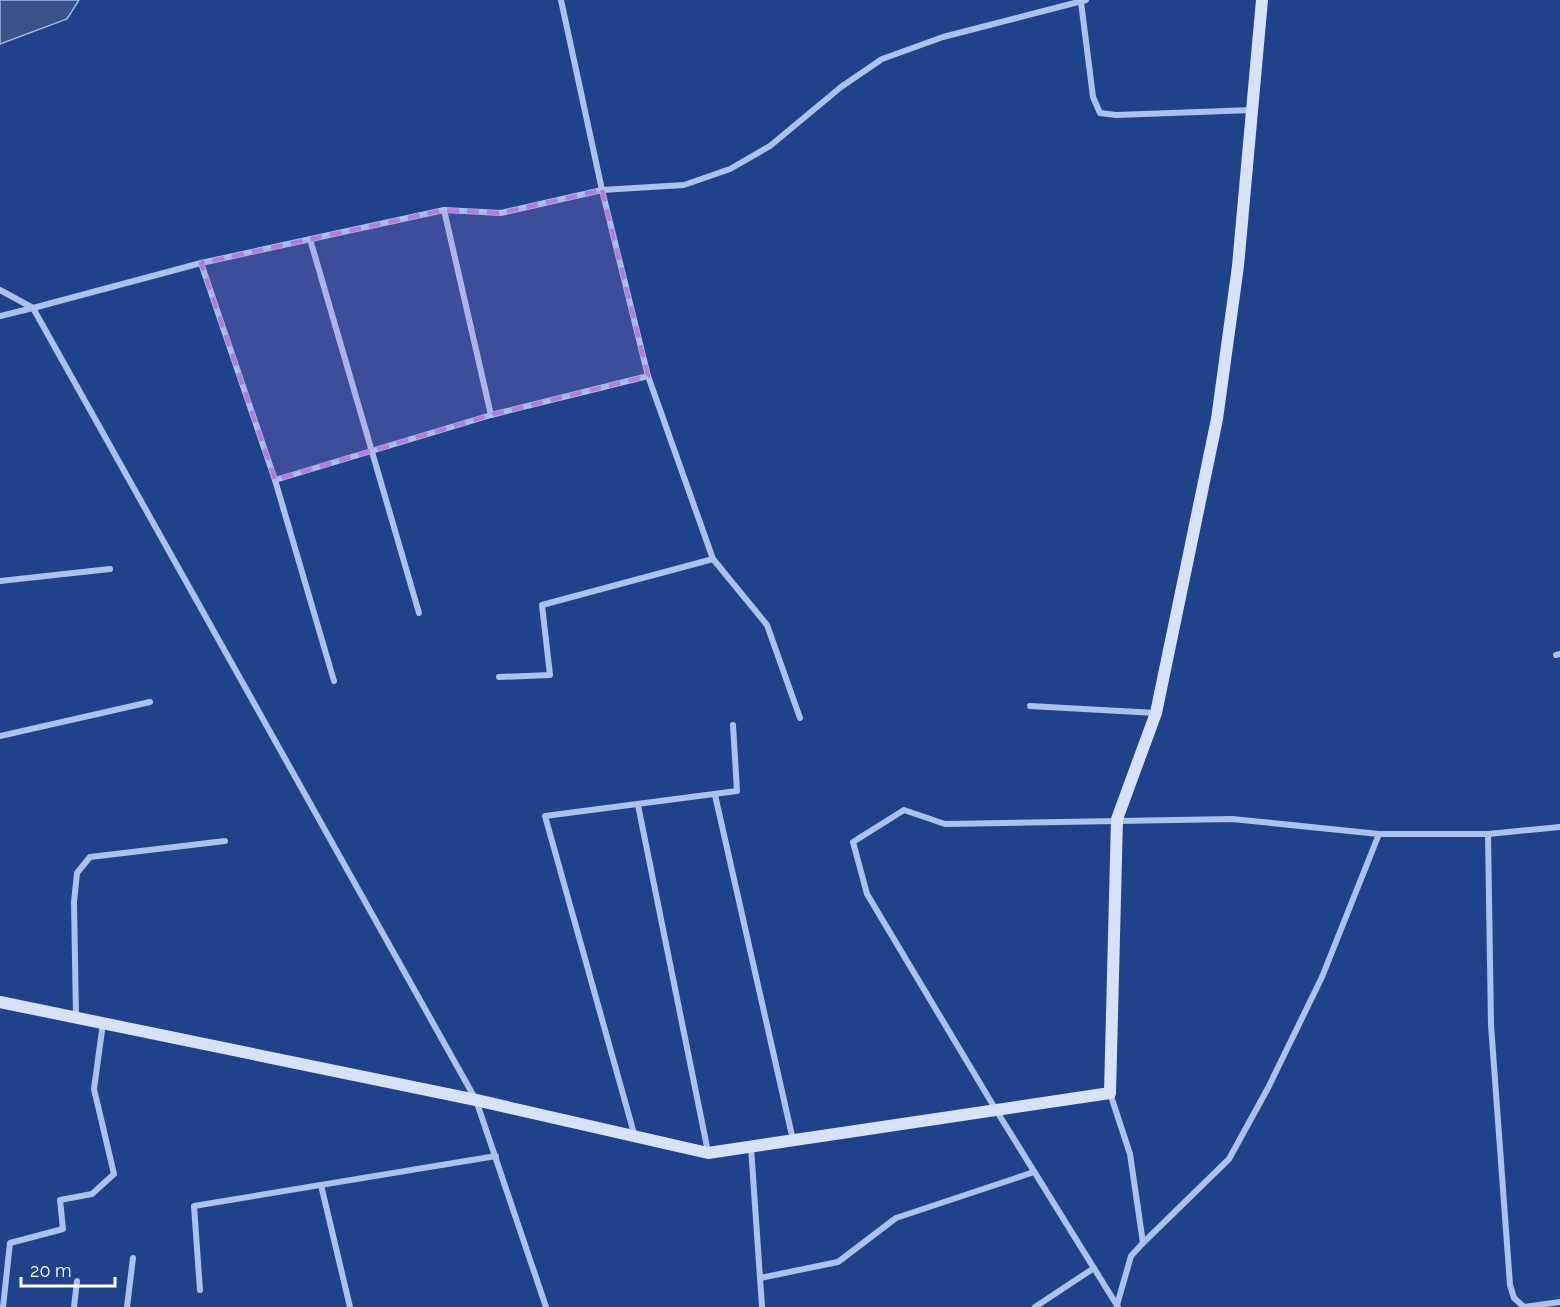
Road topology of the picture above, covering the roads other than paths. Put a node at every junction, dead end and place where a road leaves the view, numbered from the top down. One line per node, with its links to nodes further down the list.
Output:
1 (561, 0): 5 (street)
2 (1262, 0): 4 (street)
3 (1083, 1): 4 (street); 5 (street)
4 (1254, 110): 24 (street)
5 (602, 190): 6 (street); 12 (street)
6 (444, 210): 7 (street); 13 (street)
7 (310, 239): 8 (street); 14 (street)
8 (201, 263): 10 (street); 15 (street)
9 (0, 290): 10 (street)
10 (33, 308): 11 (street); 39 (street)
11 (0, 316)
12 (648, 376): 13 (street); 16 (street)
13 (491, 415): 14 (street)
14 (370, 450): 15 (street); 19 (street)
15 (275, 480): 21 (street)
16 (713, 560): 20 (street); 25 (street)
17 (110, 569): 18 (street)
18 (0, 581)
19 (419, 614)
20 (499, 677)
21 (334, 681)
22 (150, 702): 27 (street)
23 (1030, 706): 24 (street)
24 (1156, 713): 30 (street)
25 (800, 718)
26 (733, 725): 28 (street)
27 (0, 736)
28 (715, 795): 29 (street); 42 (street)
29 (638, 805): 41 (street); 44 (street)
30 (1118, 819): 32 (street); 38 (street); 40 (street)
31 (1560, 827): 33 (street)
32 (1379, 834): 33 (street); 48 (street)
33 (1488, 834): 54 (street)
34 (225, 841): 36 (street)
35 (0, 1002): 36 (street)
36 (76, 1018): 37 (street)
37 (103, 1023): 39 (street); 56 (street)
38 (1110, 1093): 40 (street); 48 (street)
39 (476, 1100): 41 (street); 45 (street)
40 (996, 1110): 42 (street); 46 (street)
41 (635, 1137): 44 (street)
42 (793, 1141): 43 (street)
43 (751, 1147): 44 (street); 51 (street)
44 (708, 1153)
45 (496, 1156): 47 (street); 60 (street)
46 (1034, 1172): 50 (street); 51 (street)
47 (321, 1185): 53 (street); 59 (street)
48 (1143, 1243): 55 (street)
49 (133, 1258): 58 (street)
50 (1094, 1268): 55 (street); 62 (street)
51 (760, 1278): 61 (street)
52 (77, 1281): 57 (street)
53 (200, 1290)
54 (1560, 1302)
55 (1118, 1306)
56 (3, 1307)
57 (74, 1307)
58 (127, 1307)
59 (350, 1307)
60 (546, 1307)
61 (762, 1307)
62 (1035, 1307)

